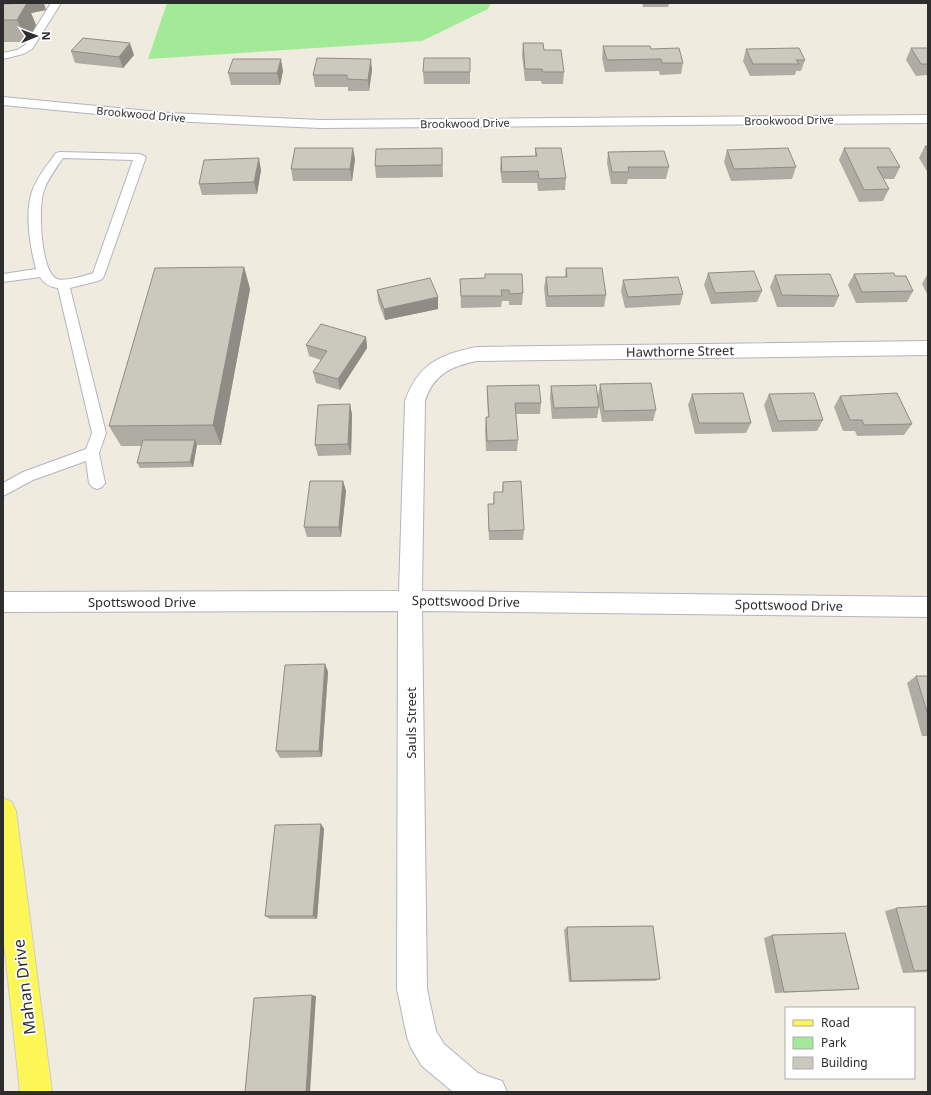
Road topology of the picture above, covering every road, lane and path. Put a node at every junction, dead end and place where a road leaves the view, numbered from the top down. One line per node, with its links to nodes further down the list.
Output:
1 (56, 3): 2 (lane)
2 (3, 56)
3 (3, 101): 4 (street, Brookwood Drive)
4 (928, 119)
5 (44, 272): 6 (lane); 7 (lane); 7 (lane)
6 (3, 278)
7 (62, 283): 10 (lane)
8 (928, 348): 9 (street, Hawthorne Street)
9 (435, 368): 13 (street, Sauls Street)
10 (92, 453): 11 (lane); 12 (lane)
11 (97, 483)
12 (3, 490)
13 (410, 601): 14 (street, Spottswood Drive); 15 (street, Spottswood Drive); 18 (street, Sauls Street)
14 (3, 602)
15 (928, 607)
16 (3, 811): 17 (main road, Mahan Drive)
17 (36, 1092)
18 (491, 1092)

